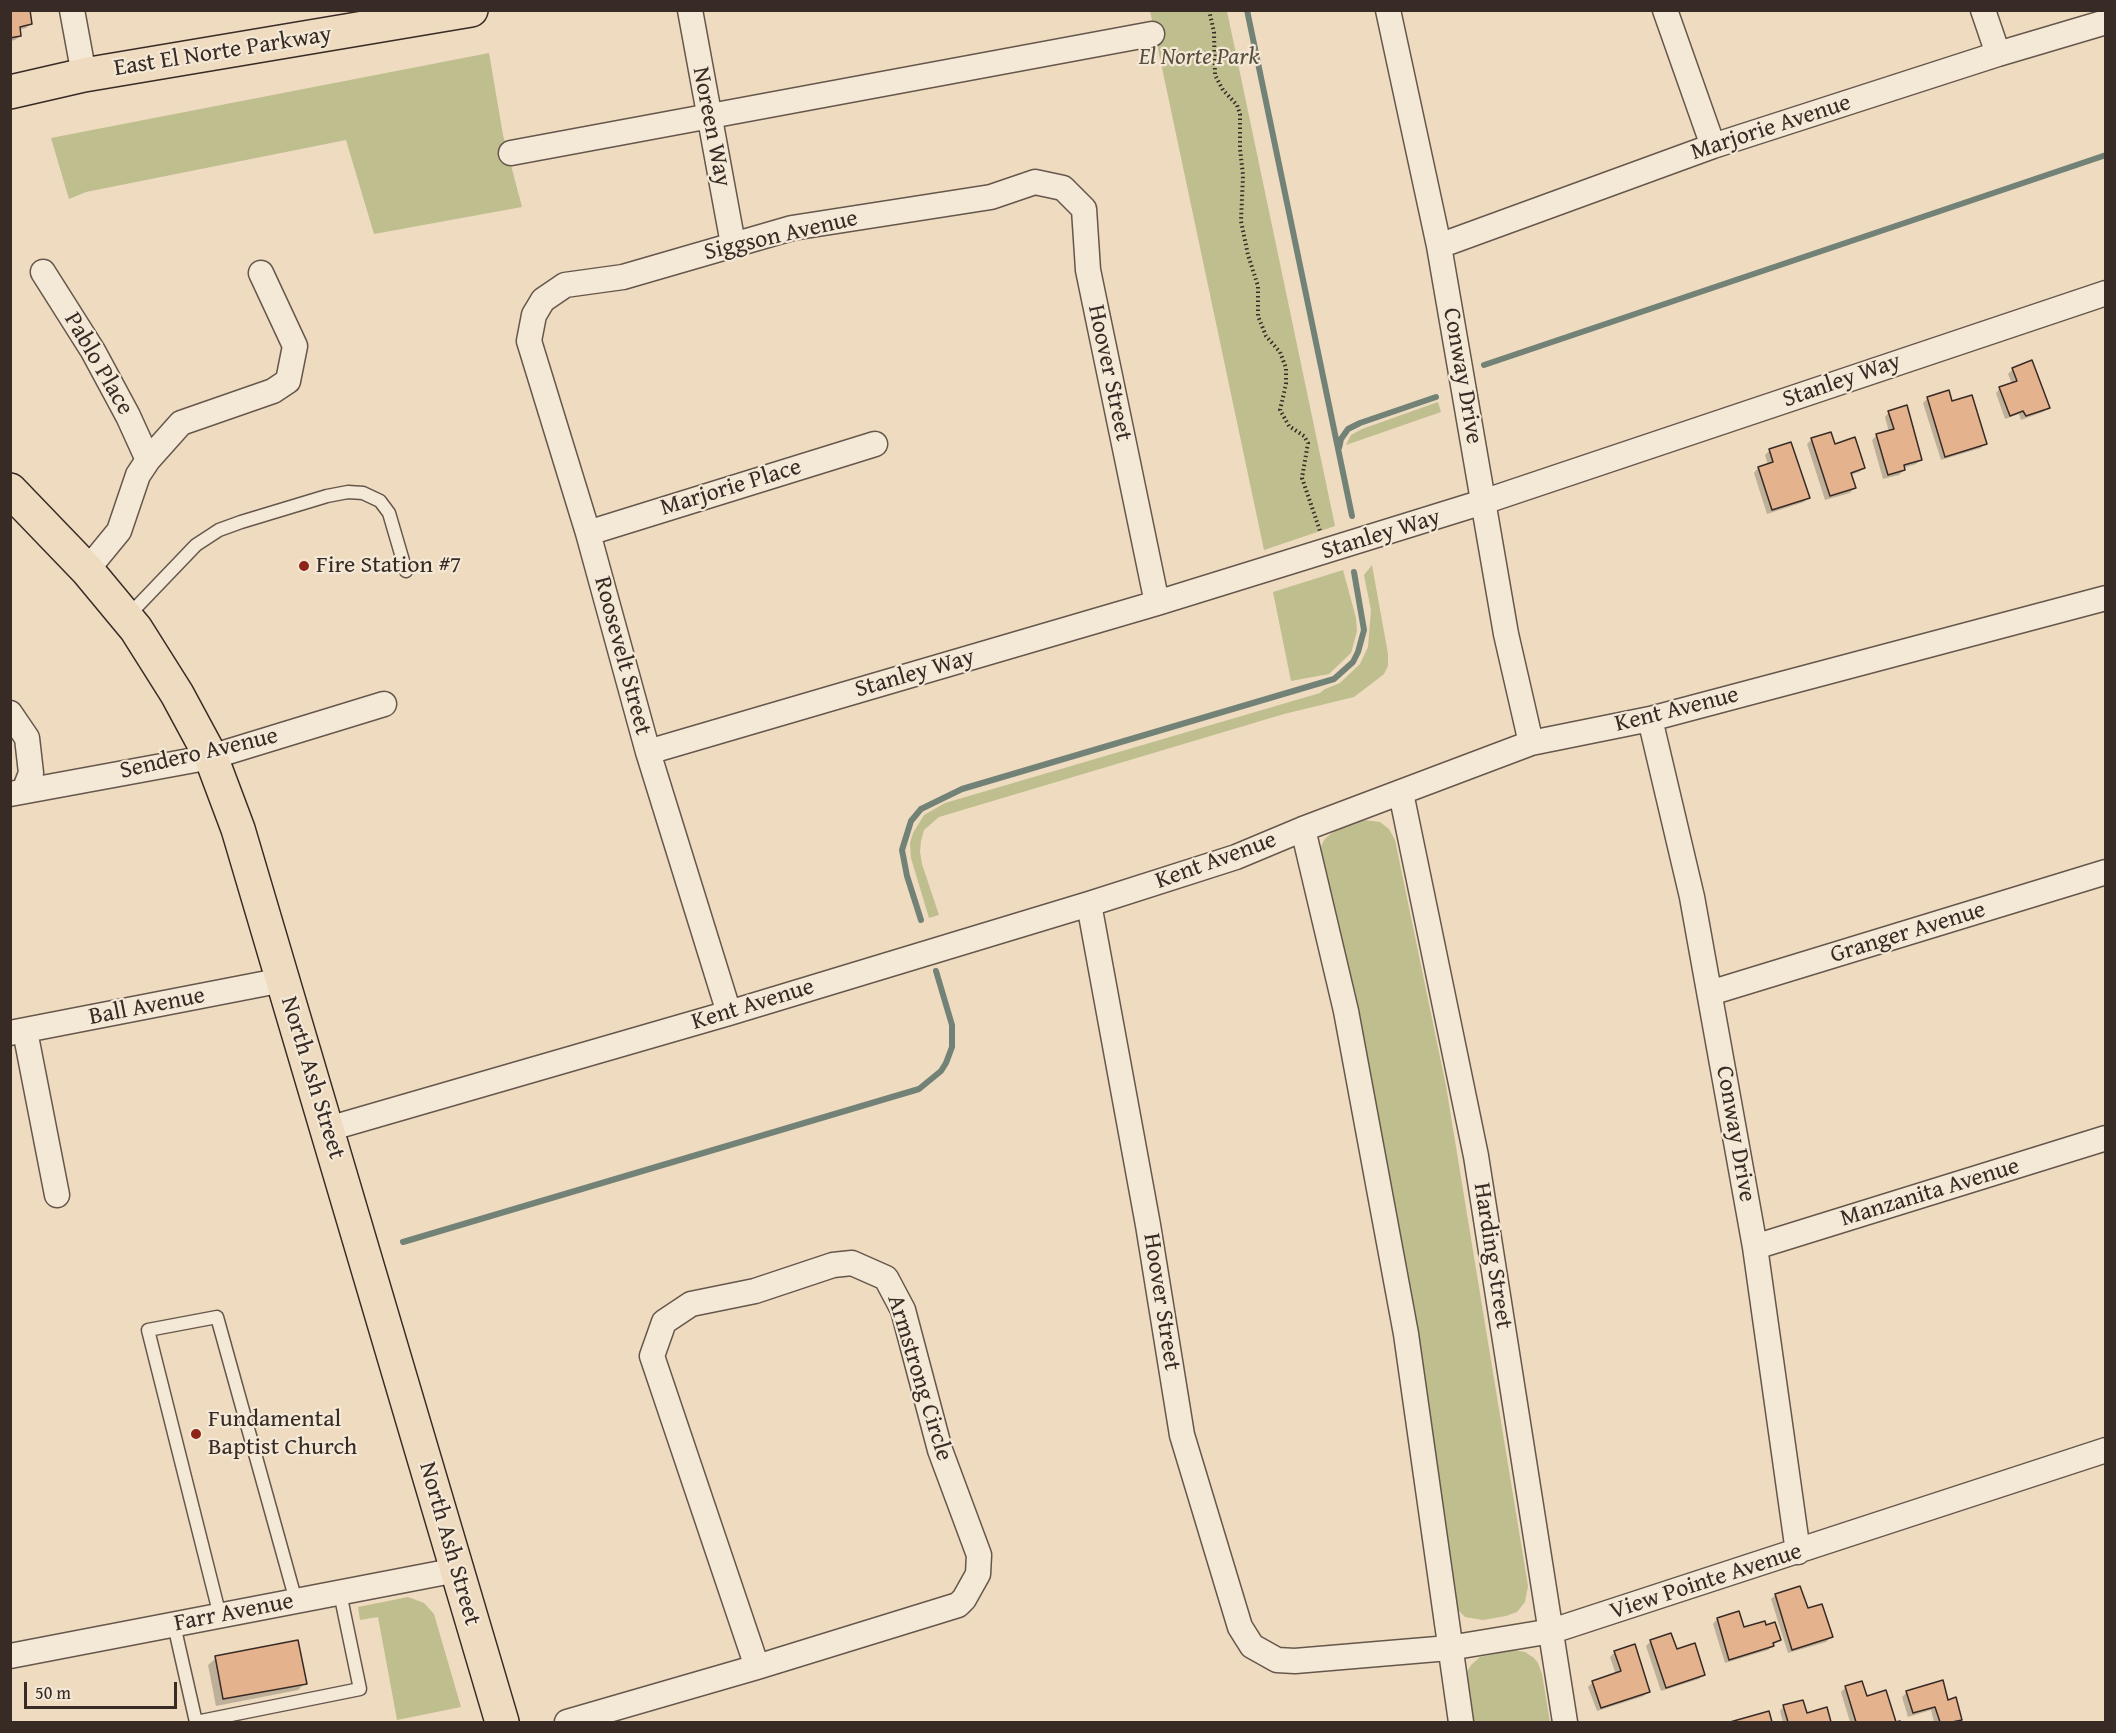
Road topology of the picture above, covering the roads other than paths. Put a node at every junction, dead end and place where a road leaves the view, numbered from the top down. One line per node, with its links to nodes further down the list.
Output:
1 (72, 10): 10 (street)
2 (471, 10): 10 (main road, East El Norte Parkway)
3 (690, 10): 12 (street, Noreen Way)
4 (1388, 10): 17 (street, Conway Drive)
5 (1665, 10): 13 (street)
6 (1983, 10): 9 (street)
7 (2106, 22): 9 (street, Marjorie Avenue)
8 (1152, 34): 12 (street)
9 (1998, 54): 13 (street, Marjorie Avenue)
10 (84, 75): 11 (main road, East El Norte Parkway)
11 (10, 92)
12 (709, 117): 14 (street); 16 (street, Noreen Way)
13 (1713, 146): 17 (street, Marjorie Avenue)
14 (511, 153)
15 (1025, 186): 16 (street, Siggson Avenue); 30 (street, Hoover Street)
16 (733, 244): 21 (street, Siggson Avenue)
17 (1439, 246): 25 (street, Conway Drive)
18 (43, 272): 23 (street, Pablo Place)
19 (261, 273): 23 (street)
20 (2106, 292): 25 (street, Stanley Way)
21 (543, 300): 26 (street, Roosevelt Street)
22 (875, 444): 26 (street, Marjorie Place)
23 (148, 460): 27 (street)
24 (10, 490): 27 (main road, North Ash Street)
25 (1484, 502): 30 (street, Stanley Way); 35 (street, Conway Drive)
26 (588, 533): 36 (street, Roosevelt Street)
27 (87, 570): 31 (main road, North Ash Street)
28 (406, 571): 31 (lane)
29 (2106, 598): 34 (street, Kent Avenue)
30 (1157, 603): 36 (street, Stanley Way)
31 (126, 618): 37 (main road, North Ash Street)
32 (384, 704): 37 (street, Sendero Avenue)
33 (10, 713): 38 (street)
34 (1650, 719): 35 (street, Kent Avenue); 44 (street, Conway Drive)
35 (1531, 743): 39 (street, Kent Avenue)
36 (648, 752): 45 (street, Roosevelt Street)
37 (211, 757): 38 (street, Sendero Avenue); 43 (main road, North Ash Street)
38 (17, 792)
39 (1401, 793): 40 (street, Kent Avenue); 58 (street, Harding Street)
40 (1303, 829): 42 (street, Kent Avenue); 59 (street)
41 (2106, 872): 44 (street, Granger Avenue)
42 (1089, 904): 45 (street, Kent Avenue); 61 (street, Hoover Street)
43 (283, 980): 46 (street, Ball Avenue); 47 (main road, North Ash Street)
44 (1710, 993): 50 (street, Conway Drive)
45 (729, 1013): 47 (street, Kent Avenue)
46 (18, 1032): 49 (street)
47 (328, 1129): 53 (main road, North Ash Street)
48 (2106, 1138): 50 (street, Manzanita Avenue)
49 (57, 1195)
50 (1755, 1247): 52 (street, Conway Drive)
51 (2106, 1450): 52 (street, View Pointe Avenue)
52 (1798, 1552): 58 (street, View Pointe Avenue)
53 (457, 1570): 54 (street, Farr Avenue); 63 (main road, North Ash Street)
54 (340, 1593): 55 (street, Farr Avenue); 57 (lane)
55 (296, 1601): 56 (street, Farr Avenue); 56 (lane)
56 (220, 1616): 57 (street, Farr Avenue)
57 (174, 1624): 60 (street, Farr Avenue)
58 (1552, 1632): 59 (street, View Pointe Avenue); 66 (street, Harding Street)
59 (1449, 1648): 61 (street, View Pointe Avenue); 65 (street)
60 (10, 1656)
61 (1295, 1661)
62 (757, 1667): 62 (street, Armstrong Circle); 64 (street, Armstrong Circle)
63 (497, 1721)
64 (567, 1722)
65 (1461, 1722)
66 (1565, 1722)

